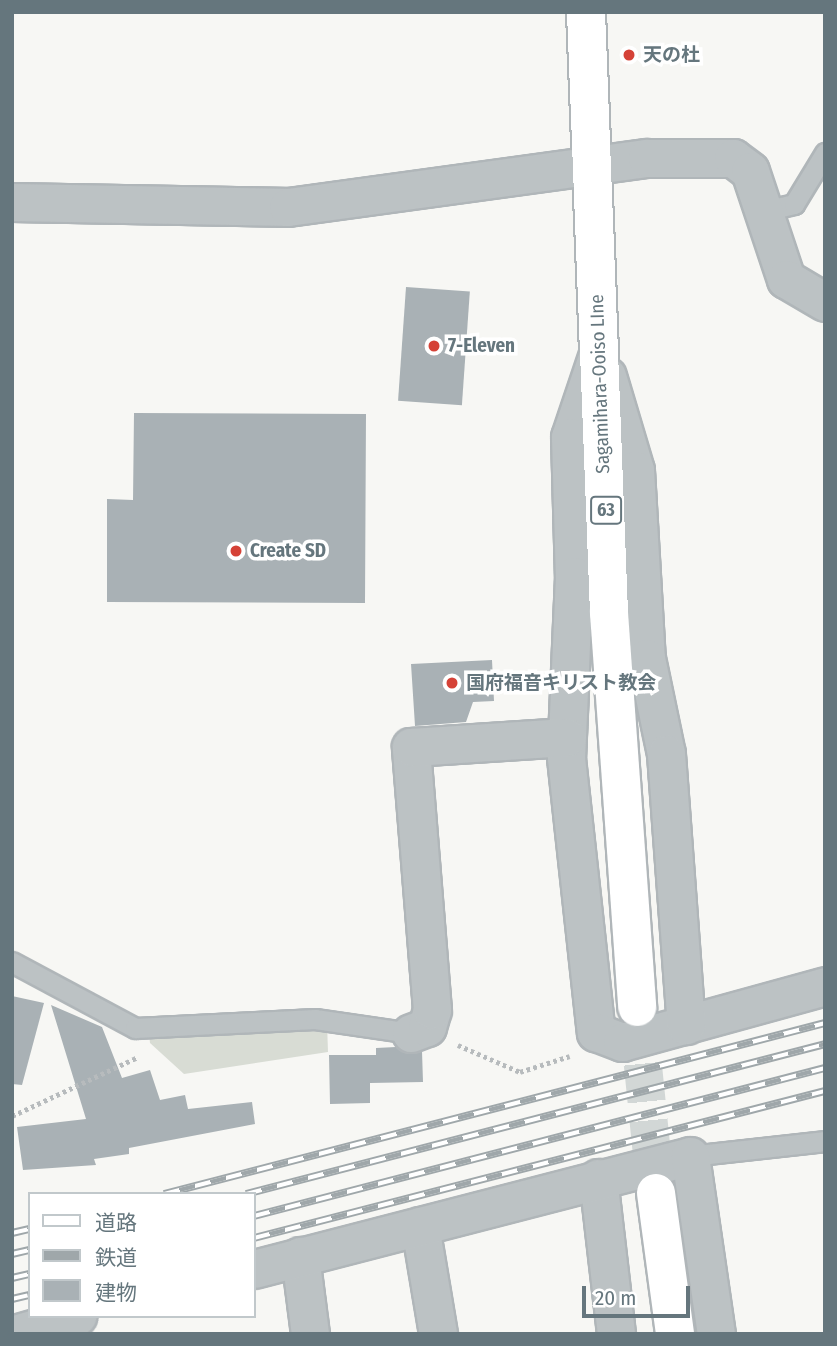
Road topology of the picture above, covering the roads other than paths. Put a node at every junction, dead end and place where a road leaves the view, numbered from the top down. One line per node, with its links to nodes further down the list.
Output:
1 (586, 12): 3 (main road, Sagamihara-Ooiso LIne / 63)
2 (825, 153): 5 (lane)
3 (590, 166): 4 (street); 5 (street); 7 (main road, Sagamihara-Ooiso LIne / 63)
4 (12, 202)
5 (764, 211): 6 (street)
6 (825, 302)
7 (599, 351): 8 (street); 11 (main road, Sagamihara-Ooiso LIne / 63); 12 (street)
8 (566, 737): 12 (street); 13 (street)
9 (12, 962): 13 (lane)
10 (825, 986): 12 (street)
11 (637, 1007)
12 (686, 1025)
13 (419, 1030)
14 (825, 1141): 15 (lane)
15 (690, 1156): 16 (street); 27 (street)
16 (598, 1178): 18 (street); 25 (street)
17 (656, 1194): 26 (main road)
18 (420, 1226): 19 (street); 24 (street)
19 (300, 1256): 20 (street); 23 (street)
20 (256, 1268)
21 (70, 1318): 22 (street)
22 (16, 1334)
23 (310, 1334)
24 (438, 1334)
25 (616, 1334)
26 (675, 1334)
27 (716, 1334)

